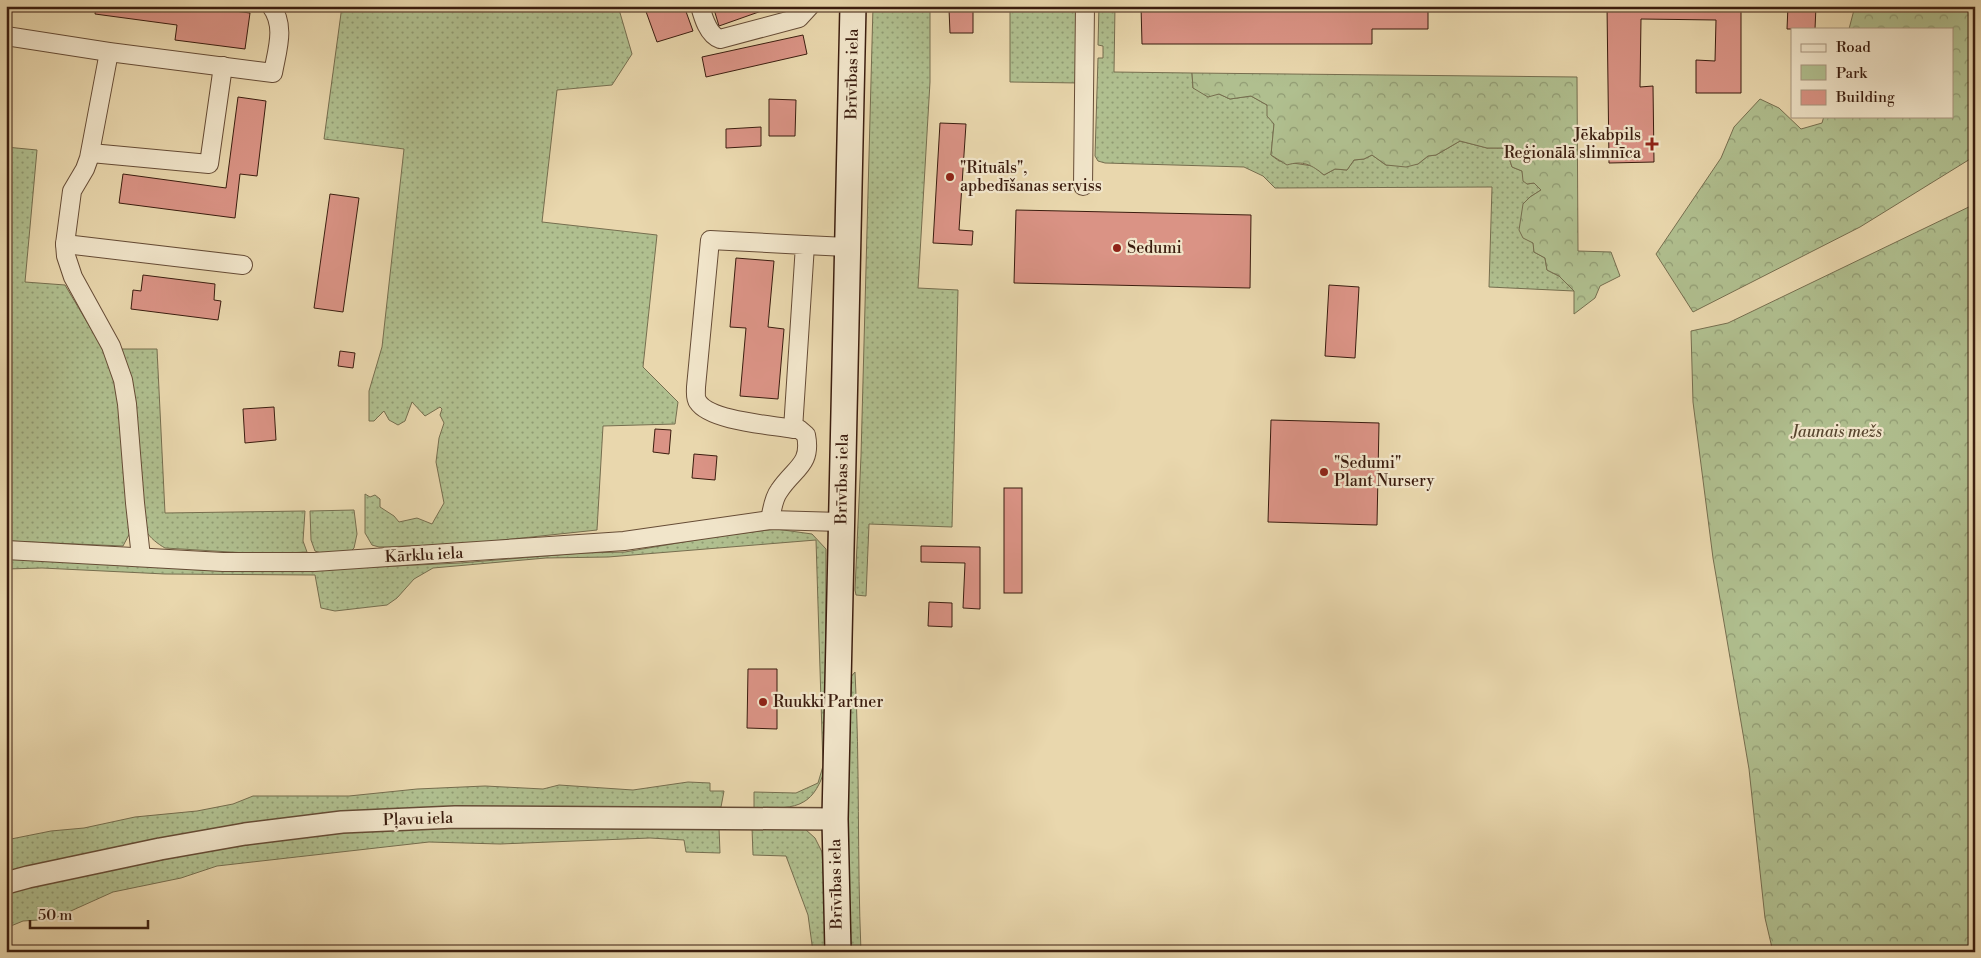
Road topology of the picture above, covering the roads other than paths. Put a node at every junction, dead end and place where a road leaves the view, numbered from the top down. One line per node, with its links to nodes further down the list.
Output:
1 (271, 6): 8 (street)
2 (700, 6): 3 (street)
3 (810, 6)
4 (853, 6): 13 (main road, Brīvības iela)
5 (1085, 6): 10 (street)
6 (7, 36): 7 (street)
7 (109, 52): 8 (street); 9 (street)
8 (223, 66): 9 (street)
9 (91, 153): 11 (street)
10 (1083, 186)
11 (65, 244): 14 (street); 19 (street)
12 (805, 245): 13 (street); 15 (street); 15 (street)
13 (847, 247): 17 (main road, Brīvības iela)
14 (244, 265)
15 (793, 428): 16 (street)
16 (770, 520): 17 (street, Kārklu iela); 19 (street, Kārklu iela)
17 (841, 522): 20 (main road, Brīvības iela)
18 (6, 550): 19 (street, Kārklu iela)
19 (141, 557)
20 (835, 819): 21 (street, Pļavu iela); 22 (main road, Brīvības iela)
21 (6, 884)
22 (838, 952)

